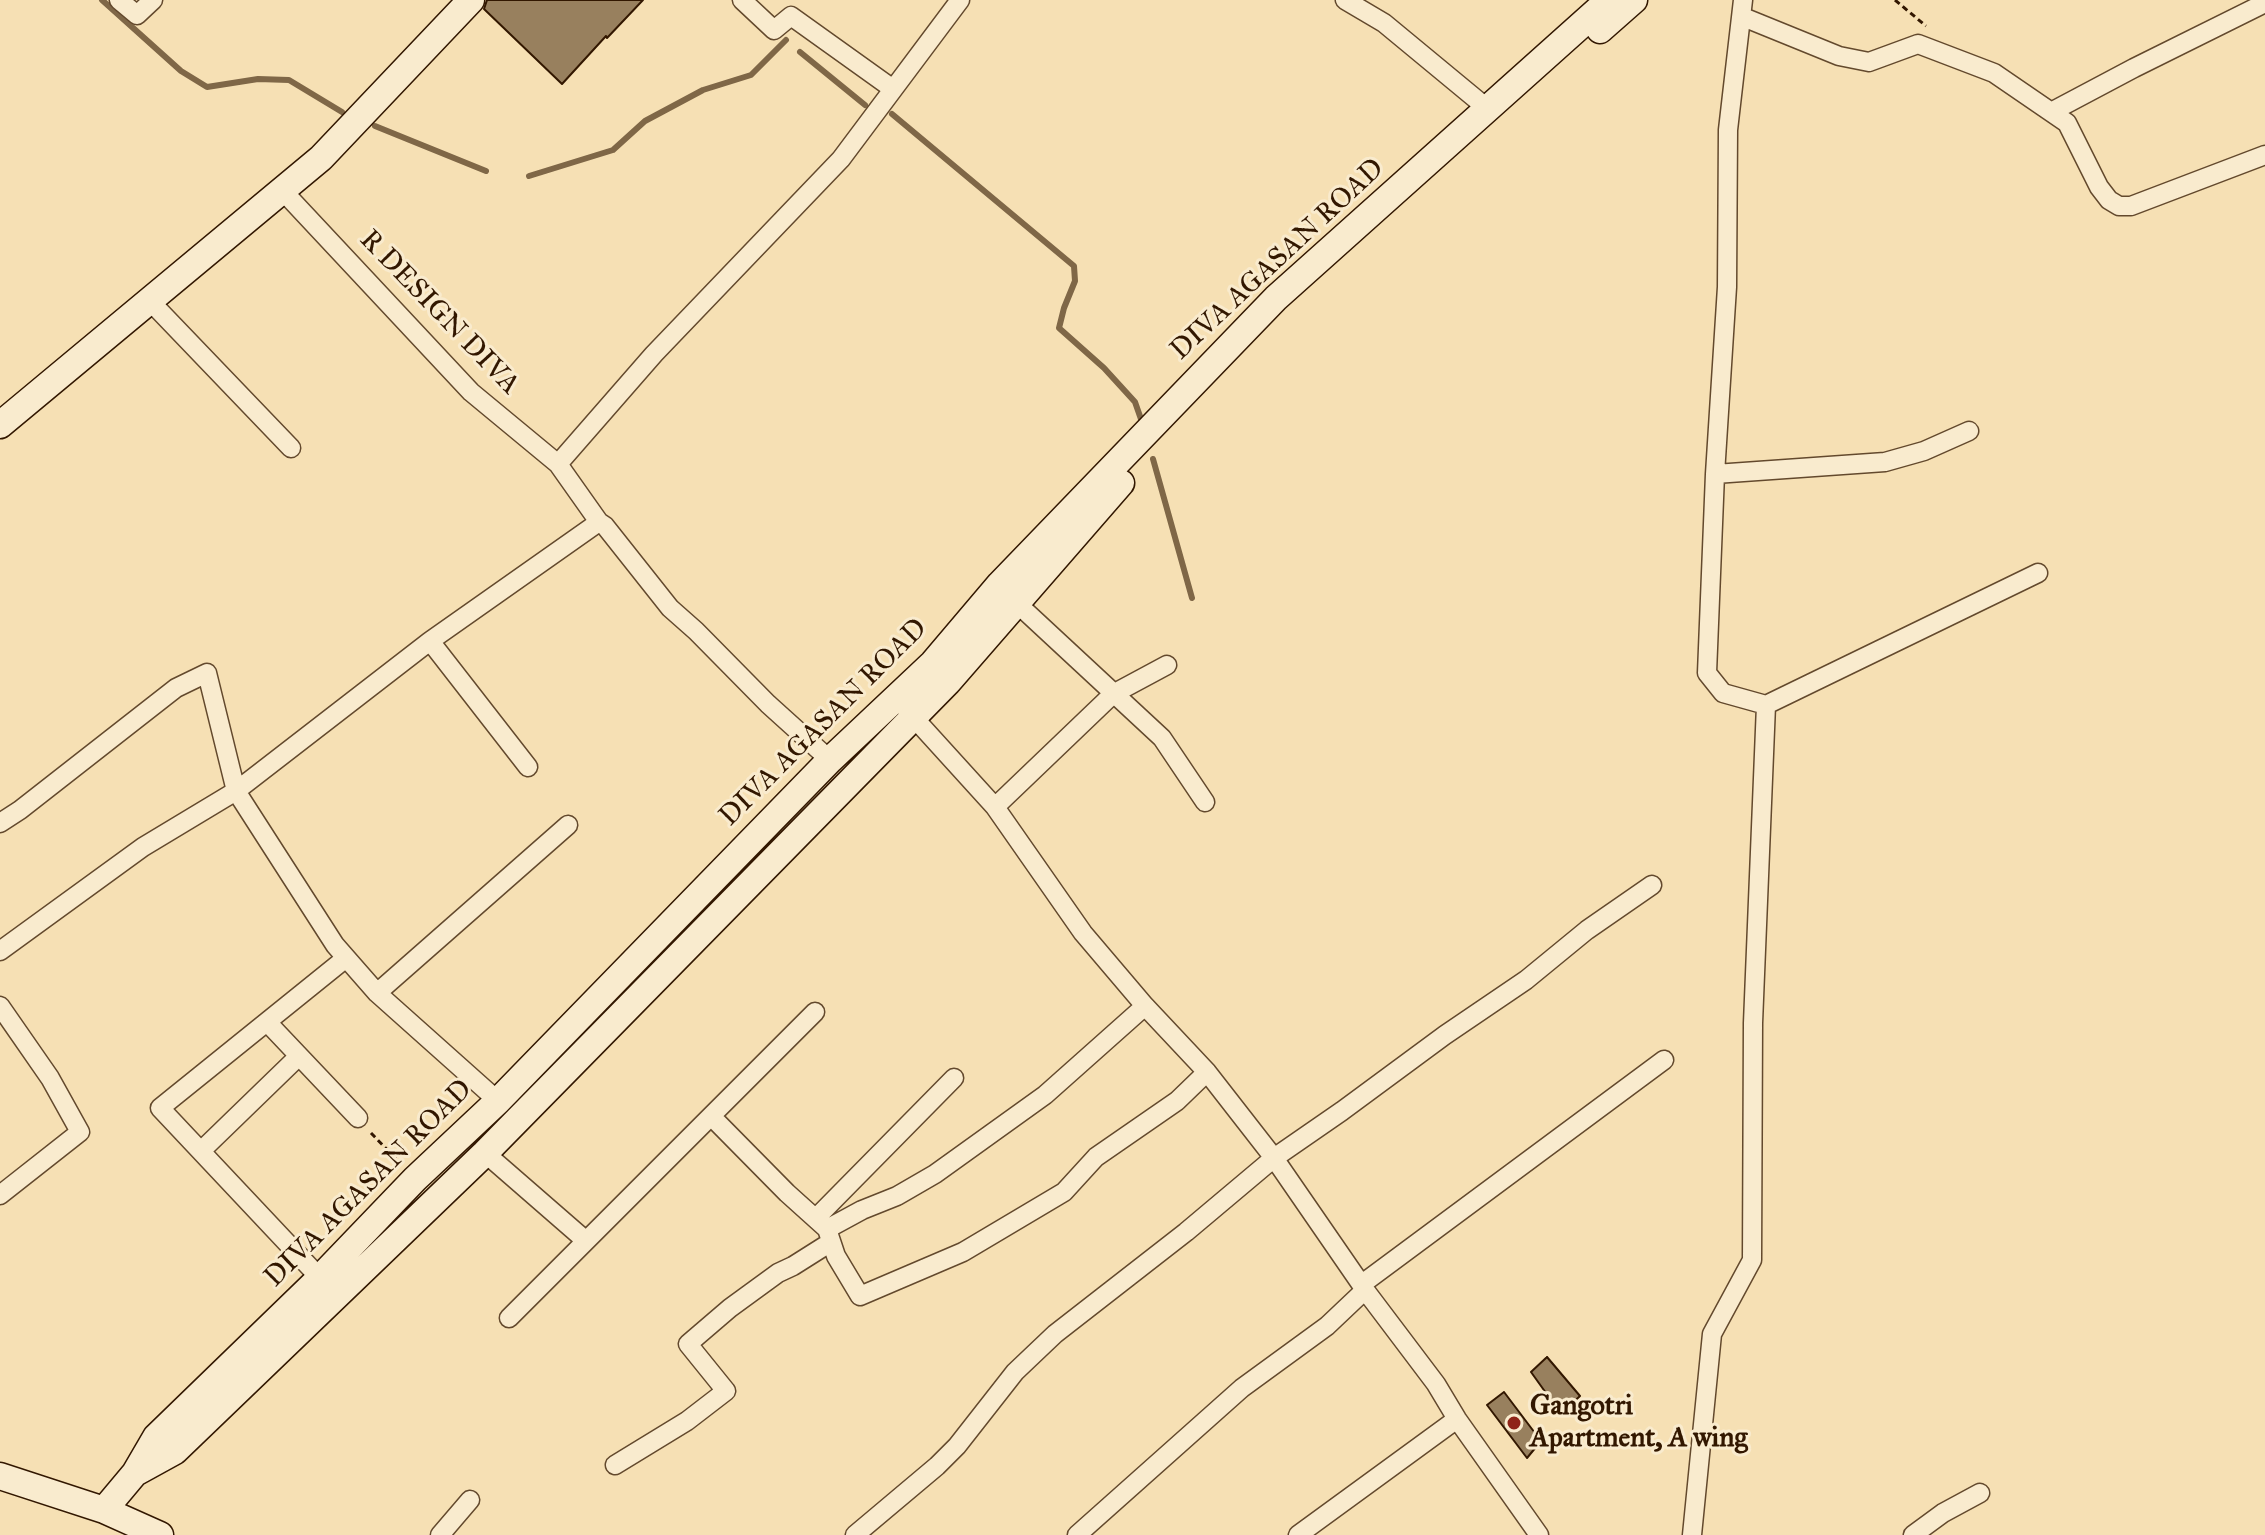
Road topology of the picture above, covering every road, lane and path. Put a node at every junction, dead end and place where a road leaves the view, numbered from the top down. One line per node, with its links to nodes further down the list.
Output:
1 (119, 0): 2 (street)
2 (153, 0)
3 (471, 0): 15 (street)
4 (742, 0): 11 (street)
5 (960, 0): 11 (street)
6 (1345, 0): 12 (street)
7 (1609, 0): 12 (street, DIVA AGASAN ROAD)
8 (1634, 0): 24 (street)
9 (2265, 3): 13 (street)
10 (1743, 9): 13 (street); 21 (street)
11 (893, 89): 20 (street)
12 (1488, 109): 24 (street, DIVA AGASAN ROAD)
13 (2051, 112): 14 (street)
14 (2265, 155)
15 (282, 190): 16 (street); 20 (street, R DESIGN DIVA)
16 (149, 300): 17 (street); 19 (street)
17 (0, 425)
18 (1969, 431): 21 (street)
19 (291, 448)
20 (558, 464): 22 (street, R DESIGN DIVA)
21 (1715, 474): 29 (street)
22 (599, 522): 25 (street); 31 (street, R DESIGN DIVA)
23 (2038, 573): 29 (street)
24 (1008, 594): 27 (street); 28 (street, DIVA AGASAN ROAD); 30 (street)
25 (430, 641): 32 (street); 33 (street)
26 (1167, 665): 27 (street)
27 (1113, 694): 34 (street); 35 (street)
28 (896, 698): 30 (street); 31 (street, DIVA AGASAN ROAD)
29 (1766, 705): 76 (street)
30 (914, 717): 35 (street); 54 (street)
31 (830, 760): 50 (street, DIVA AGASAN ROAD)
32 (528, 767)
33 (236, 791): 36 (street); 39 (street); 40 (street)
34 (1205, 802)
35 (995, 807): 43 (street)
36 (0, 823)
37 (568, 825): 41 (street)
38 (1652, 885): 55 (street)
39 (0, 951)
40 (346, 958): 41 (street); 45 (street)
41 (377, 993): 50 (street)
42 (0, 1006): 57 (street)
43 (1145, 1006): 48 (street); 58 (street)
44 (815, 1012): 51 (street)
45 (267, 1022): 46 (street); 53 (street)
46 (299, 1056): 52 (street); 53 (street)
47 (1664, 1060): 61 (street)
48 (1207, 1072): 55 (street); 58 (street)
49 (954, 1078): 58 (street)
50 (498, 1101): 56 (street, DIVA AGASAN ROAD)
51 (712, 1117): 58 (street); 59 (street)
52 (358, 1118): 56 (path)
53 (201, 1151): 60 (street)
54 (485, 1153): 59 (street); 65 (street)
55 (1274, 1158): 61 (street); 72 (street)
56 (415, 1179): 60 (street, DIVA AGASAN ROAD)
57 (0, 1195)
58 (825, 1229): 64 (street)
59 (585, 1240): 62 (street)
60 (320, 1278): 65 (street, DIVA AGASAN ROAD)
61 (1363, 1287): 63 (street); 73 (street)
62 (509, 1318)
63 (1457, 1419): 74 (street); 75 (street)
64 (615, 1465)
65 (135, 1473): 69 (street, DIVA AGASAN ROAD)
66 (0, 1476): 69 (street)
67 (1980, 1493): 77 (street)
68 (470, 1500): 71 (street)
69 (104, 1510): 70 (street)
70 (160, 1535)
71 (440, 1535)
72 (855, 1535)
73 (1077, 1535)
74 (1298, 1535)
75 (1539, 1535)
76 (1692, 1535)
77 (1913, 1535)

